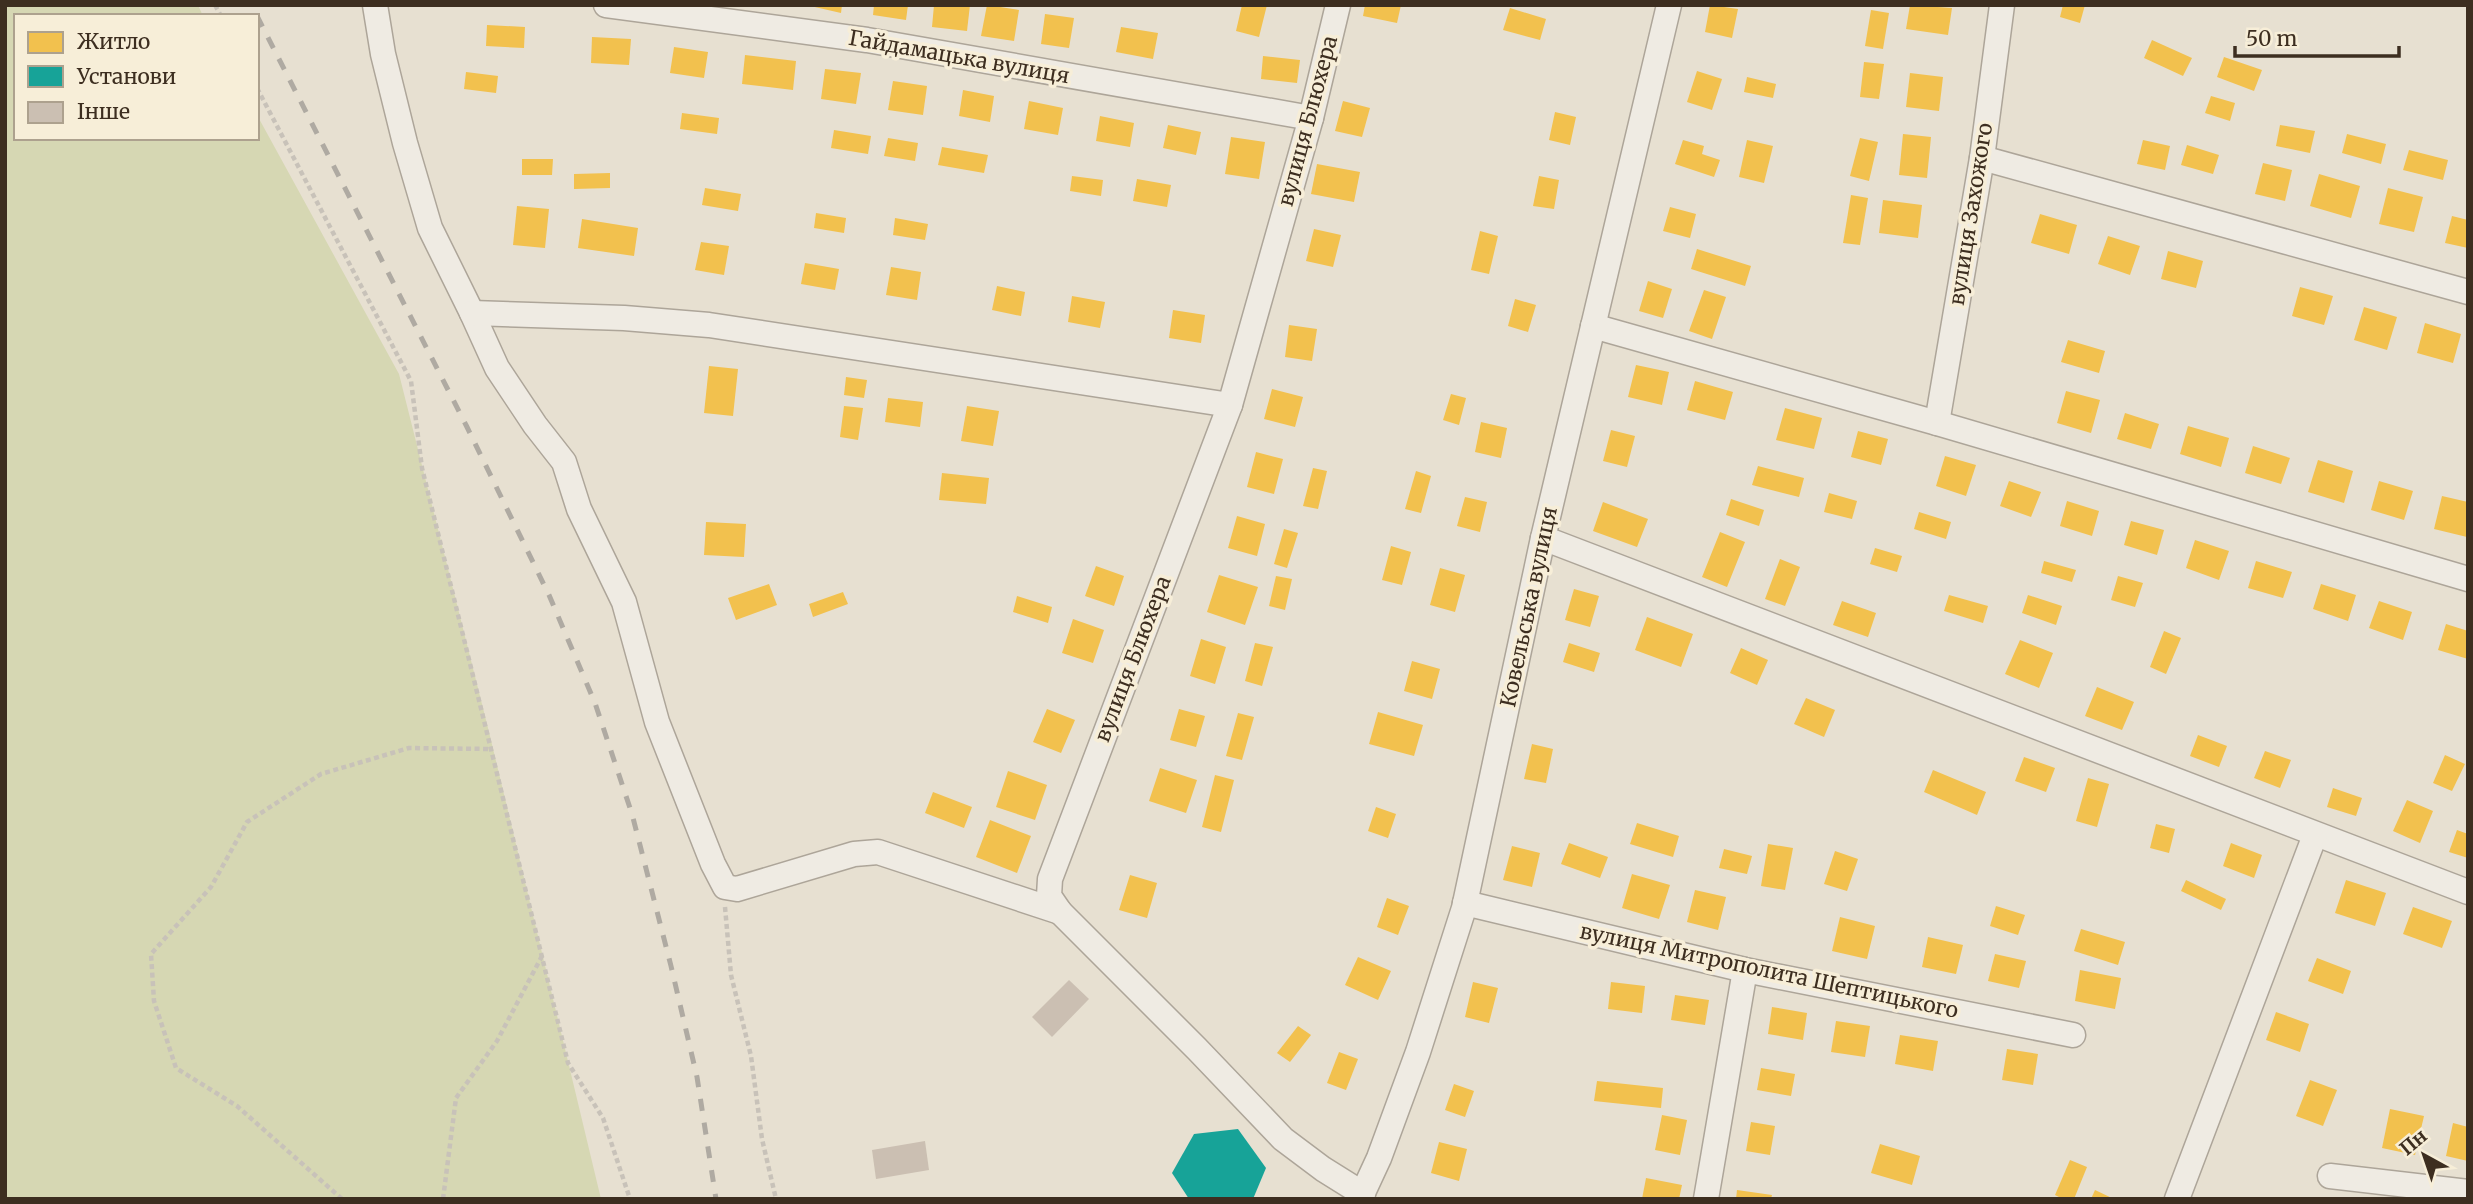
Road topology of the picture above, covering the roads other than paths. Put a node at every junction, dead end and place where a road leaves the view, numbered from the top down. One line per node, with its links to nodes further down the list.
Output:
1 (375, 5): 9 (street)
2 (606, 5): 6 (street, Гайдамацька вулиця)
3 (1338, 5): 6 (street, вулиця Блюхера)
4 (1669, 5): 10 (street, Ковельська вулиця)
5 (2002, 5): 7 (street, вулиця Захожого)
6 (1311, 118): 11 (street, вулиця Блюхера)
7 (1982, 158): 8 (street); 12 (street, вулиця Захожого)
8 (2468, 292)
9 (472, 313): 11 (street); 18 (street)
10 (1593, 326): 12 (street); 13 (street, Ковельська вулиця)
11 (1230, 405): 18 (street, вулиця Блюхера)
12 (1937, 423): 14 (street)
13 (1543, 538): 15 (street); 17 (street, Ковельська вулиця)
14 (2468, 579)
15 (2315, 835): 16 (street); 25 (street)
16 (2468, 892)
17 (1465, 903): 19 (street, вулиця Митрополита Шептицького); 23 (street, Ковельська вулиця)
18 (1059, 912): 23 (street, вулиця Блюхера)
19 (1745, 970): 20 (street, вулиця Митрополита Шептицького); 24 (street)
20 (2073, 1035)
21 (2330, 1176): 22 (street)
22 (2468, 1192)
23 (1361, 1196)
24 (1706, 1199)
25 (2177, 1199)

